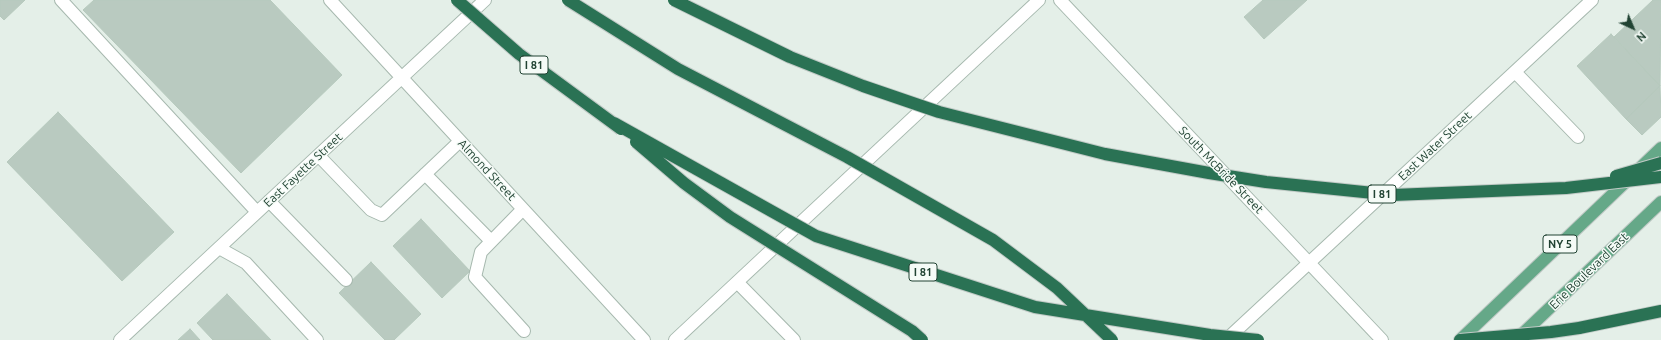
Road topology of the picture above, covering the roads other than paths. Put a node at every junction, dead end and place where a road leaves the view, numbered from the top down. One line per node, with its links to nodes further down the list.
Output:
1 (61, 0): 24 (street)
2 (330, 0): 11 (street, Almond Street)
3 (457, 0): 12 (highway, I 81, bridge)
4 (486, 0): 11 (street, East Fayette Street)
5 (568, 0): 38 (highway, bridge)
6 (674, 0): 20 (highway, I 81, bridge)
7 (1039, 0): 29 (street)
8 (1060, 0): 27 (street, South McBride Street)
9 (1592, 0): 10 (street, East Water Street)
10 (1515, 72): 13 (street); 27 (street, East Water Street)
11 (402, 78): 14 (street, Almond Street); 16 (street, East Fayette Street)
12 (614, 123): 37 (highway, bridge); 40 (highway, I 81, bridge)
13 (1578, 137)
14 (460, 141): 18 (street); 23 (street, Almond Street)
15 (1661, 148): 42 (main road, NY 5)
16 (319, 156): 18 (street); 21 (street, East Fayette Street)
17 (1661, 163): 20 (highway, bridge)
18 (425, 174): 25 (street)
19 (1661, 177): 20 (highway, I 81, bridge)
20 (1566, 188)
21 (269, 201): 24 (street, East Fayette Street); 28 (street)
22 (1661, 202): 43 (main road, Erie Boulevard East)
23 (523, 209): 25 (street); 34 (street, Almond Street)
24 (257, 212): 26 (street, East Fayette Street)
25 (491, 241): 31 (street)
26 (219, 248): 32 (street, East Fayette Street); 33 (street)
27 (1309, 262): 39 (street, East Water Street); 41 (street, South McBride Street)
28 (346, 280)
29 (737, 282): 35 (street); 36 (street)
30 (1661, 311): 42 (highway, bridge)
31 (524, 331)
32 (120, 340)
33 (317, 340)
34 (644, 340)
35 (675, 340)
36 (794, 340)
37 (922, 340)
38 (1112, 340)
39 (1226, 340)
40 (1258, 340)
41 (1382, 340)
42 (1460, 340)
43 (1516, 340)

